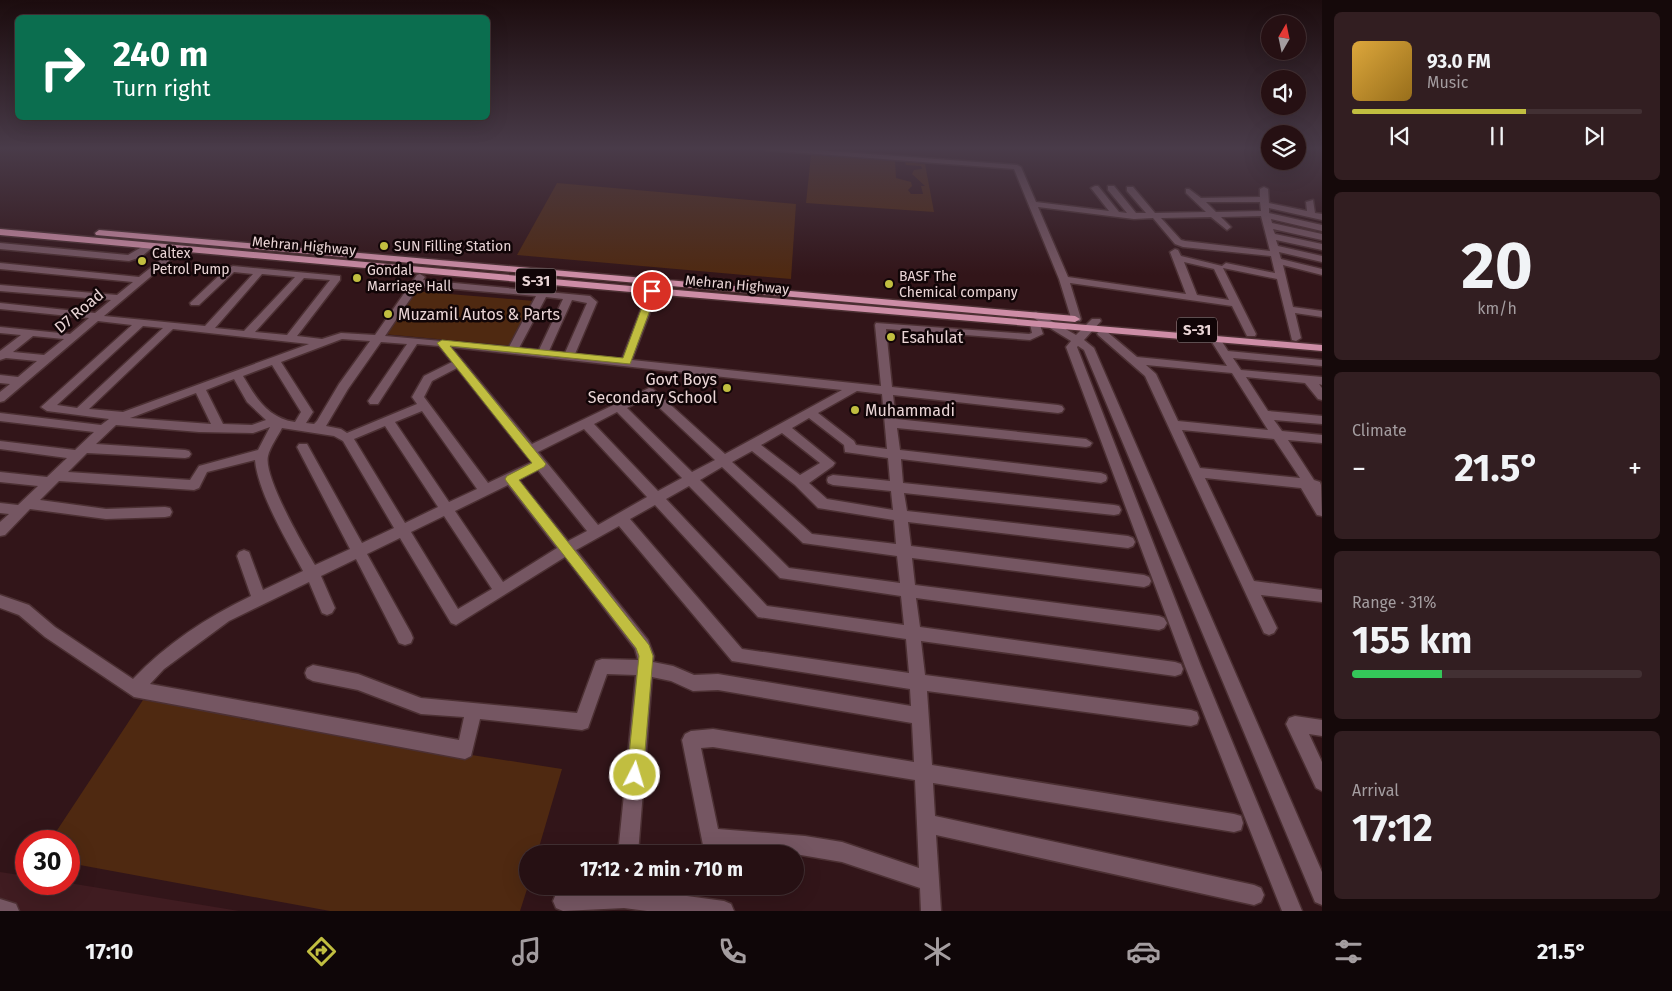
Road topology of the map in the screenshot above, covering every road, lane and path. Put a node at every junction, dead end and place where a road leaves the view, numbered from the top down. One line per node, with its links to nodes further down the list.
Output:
1 (1027, 191): 8 (street)
2 (1097, 191): 11 (street)
3 (1113, 191): 13 (street)
4 (1131, 191): 14 (street)
5 (1189, 191): 6 (street)
6 (1198, 200): 9 (street); 10 (street)
7 (1310, 202): 12 (street)
8 (1032, 204): 11 (street); 40 (street)
9 (1265, 204): 10 (street); 12 (street); 17 (street); 19 (street)
10 (1212, 213): 14 (street); 18 (street)
11 (1116, 214): 13 (street)
12 (1311, 215): 15 (street)
13 (1134, 216): 14 (street)
14 (1154, 216): 23 (street)
15 (1322, 217)
16 (0, 224): 28 (main road, Mehran Highway / S-31)
17 (1268, 225): 21 (street); 22 (street)
18 (1227, 227)
19 (1322, 228)
20 (0, 232): 25 (main road, Mehran Highway / S-31)
21 (1270, 236): 26 (street); 29 (street)
22 (1322, 238)
23 (1180, 243): 29 (street); 30 (street)
24 (0, 246): 25 (street)
25 (150, 246): 27 (main road, Mehran Highway / S-31)
26 (1322, 247)
27 (178, 249): 32 (main road, Mehran Highway / S-31); 41 (street, D7 Road)
28 (343, 253): 32 (main road); 55 (main road, Mehran Highway / S-31)
29 (1275, 254): 31 (street); 37 (street); 39 (street)
30 (1177, 258): 48 (street); 50 (street)
31 (1322, 258)
32 (334, 263): 35 (main road, Mehran Highway / S-31)
33 (0, 266): 41 (street)
34 (1226, 266): 39 (street)
35 (424, 270): 42 (street); 44 (main road, Mehran Highway / S-31)
36 (260, 271): 38 (street); 49 (street); 61 (street)
37 (1322, 272)
38 (302, 275): 63 (street); 67 (street)
39 (1281, 277): 52 (street)
40 (1064, 279): 48 (street); 59 (street)
41 (141, 280): 47 (street, D7 Road)
42 (418, 282): 45 (street); 68 (street)
43 (1, 289): 47 (street)
44 (652, 291): 55 (main road, Mehran Highway / S-31); 84 (street)
45 (543, 294): 46 (street); 76 (street)
46 (569, 296): 77 (street); 80 (street)
47 (119, 298): 54 (street, D7 Road)
48 (1193, 298): 50 (street)
49 (195, 303)
50 (1236, 304): 64 (street)
51 (0, 306): 54 (street)
52 (1289, 309): 53 (street); 66 (street)
53 (1322, 314)
54 (96, 317): 56 (street); 65 (street, D7 Road)
55 (1036, 320): 58 (street); 59 (main road, Mehran Highway / S-31); 74 (street); 95 (street)
56 (140, 323): 57 (street); 102 (street)
57 (171, 326): 61 (street); 102 (street)
58 (1053, 326): 59 (main road, Mehran Highway / S-31); 74 (street)
59 (1094, 326): 64 (main road, Mehran Highway / S-31); 69 (main road, Mehran Highway / S-31); 74 (street); 83 (street)
60 (0, 330): 62 (street)
61 (207, 330): 63 (street)
62 (32, 332): 65 (street); 79 (street)
63 (247, 334): 67 (street)
64 (1251, 334): 66 (main road, Mehran Highway / S-31)
65 (73, 337): 81 (street, D7 Road)
66 (1296, 338): 70 (main road, Mehran Highway / S-31)
67 (289, 339): 72 (street)
68 (379, 339): 71 (street); 72 (street); 117 (street)
69 (1215, 339): 75 (main road, Mehran Highway / S-31); 78 (street)
70 (1322, 340)
71 (414, 341): 73 (street); 98 (street)
72 (323, 343): 82 (street)
73 (442, 343): 76 (street); 85 (street)
74 (1079, 345): 192 (street); 198 (street)
75 (1322, 348)
76 (513, 350): 77 (street)
77 (543, 353): 80 (street)
78 (1225, 354): 86 (street); 87 (street)
79 (1, 355): 81 (street)
80 (569, 356): 84 (street)
81 (46, 359): 91 (street, D7 Road)
82 (275, 360): 88 (street); 113 (street)
83 (1134, 360): 87 (street); 112 (street)
84 (626, 362): 93 (street)
85 (458, 363): 99 (street); 126 (street)
86 (1322, 363)
87 (1236, 371): 90 (street); 104 (street)
88 (237, 374): 94 (street); 109 (street)
89 (0, 379): 91 (street)
90 (1309, 380): 92 (street); 96 (street)
91 (20, 381): 97 (street, D7 Road)
92 (1322, 381)
93 (857, 386): 95 (street); 103 (street)
94 (199, 388): 106 (street); 114 (street)
95 (886, 389): 101 (street); 110 (street)
96 (1322, 396)
97 (0, 398)
98 (374, 401)
99 (424, 406): 108 (street); 142 (street)
100 (618, 407): 111 (street); 130 (street); 137 (street)
101 (1058, 409)
102 (80, 412): 106 (street)
103 (810, 413): 115 (street); 128 (street)
104 (1265, 414): 107 (street); 118 (street)
105 (0, 417): 116 (street)
106 (119, 418): 114 (street); 116 (street)
107 (1322, 420)
108 (388, 421): 119 (street); 147 (street)
109 (276, 422): 113 (street); 114 (street); 127 (street)
110 (891, 422): 121 (street); 128 (street)
111 (586, 423): 126 (street); 144 (street)
112 (1174, 425): 118 (street); 132 (street)
113 (298, 427): 117 (street)
114 (219, 428)
115 (784, 428): 122 (street); 139 (street)
116 (104, 429): 125 (street)
117 (317, 429): 119 (street)
118 (1278, 435): 120 (street); 140 (street)
119 (346, 438): 153 (street)
120 (1322, 440)
121 (1086, 443)
122 (753, 444): 130 (street); 139 (street)
123 (0, 445): 125 (street)
124 (303, 448): 159 (street)
125 (81, 451): 129 (street); 135 (street)
126 (529, 451): 131 (street)
127 (263, 453): 135 (street); 161 (street)
128 (895, 453): 134 (street); 141 (street)
129 (185, 454)
130 (724, 460): 137 (street); 158 (street)
131 (540, 464): 136 (street); 155 (street)
132 (1196, 472): 140 (street); 163 (street)
133 (0, 477): 135 (street)
134 (1100, 478)
135 (53, 479): 145 (street)
136 (511, 479): 142 (street); 157 (street)
137 (691, 479): 144 (street); 165 (street)
138 (833, 480): 141 (street)
139 (800, 482): 151 (street)
140 (1312, 484): 143 (street); 149 (street)
141 (898, 486): 148 (street); 151 (street)
142 (486, 490): 147 (street)
143 (1322, 494)
144 (656, 498): 152 (street); 172 (street)
145 (24, 507): 146 (street); 150 (street); 154 (street)
146 (0, 508)
147 (446, 510): 153 (street); 164 (street)
148 (1114, 510)
149 (1322, 511)
150 (165, 512)
151 (901, 516): 156 (street); 158 (street)
152 (621, 518): 155 (street); 177 (street)
153 (403, 530): 159 (street); 164 (street)
154 (0, 531)
155 (596, 532): 157 (street)
156 (1128, 542)
157 (566, 549): 164 (street); 174 (street)
158 (904, 550): 162 (street); 165 (street)
159 (359, 551): 161 (street); 173 (street)
160 (244, 556): 167 (street)
161 (312, 573): 167 (street); 169 (street)
162 (1144, 581)
163 (1250, 587): 166 (street); 171 (street)
164 (500, 590)
165 (908, 590): 170 (street); 172 (street)
166 (1322, 596)
167 (259, 599): 178 (street)
168 (0, 602): 178 (street)
169 (326, 608)
170 (1159, 623)
171 (1269, 628)
172 (913, 633): 175 (street); 177 (street)
173 (405, 638)
174 (645, 668): 179 (street); 180 (street); 187 (street)
175 (1175, 669)
176 (313, 673): 179 (street)
177 (918, 682): 180 (street); 181 (street)
178 (134, 689): 179 (street)
179 (474, 710)
180 (920, 716): 183 (street)
181 (1191, 718)
182 (1322, 728): 184 (street)
183 (924, 772): 185 (street); 186 (street); 188 (street)
184 (1322, 782)
185 (926, 823): 188 (street); 191 (street)
186 (1234, 823)
187 (629, 845)
188 (929, 881): 197 (street)
189 (606, 895): 193 (street)
190 (640, 895): 196 (street)
191 (1254, 895)
192 (1322, 895)
193 (563, 902)
194 (0, 909): 195 (street)
195 (9, 911)
196 (724, 911)
197 (931, 911)
198 (1292, 911)

